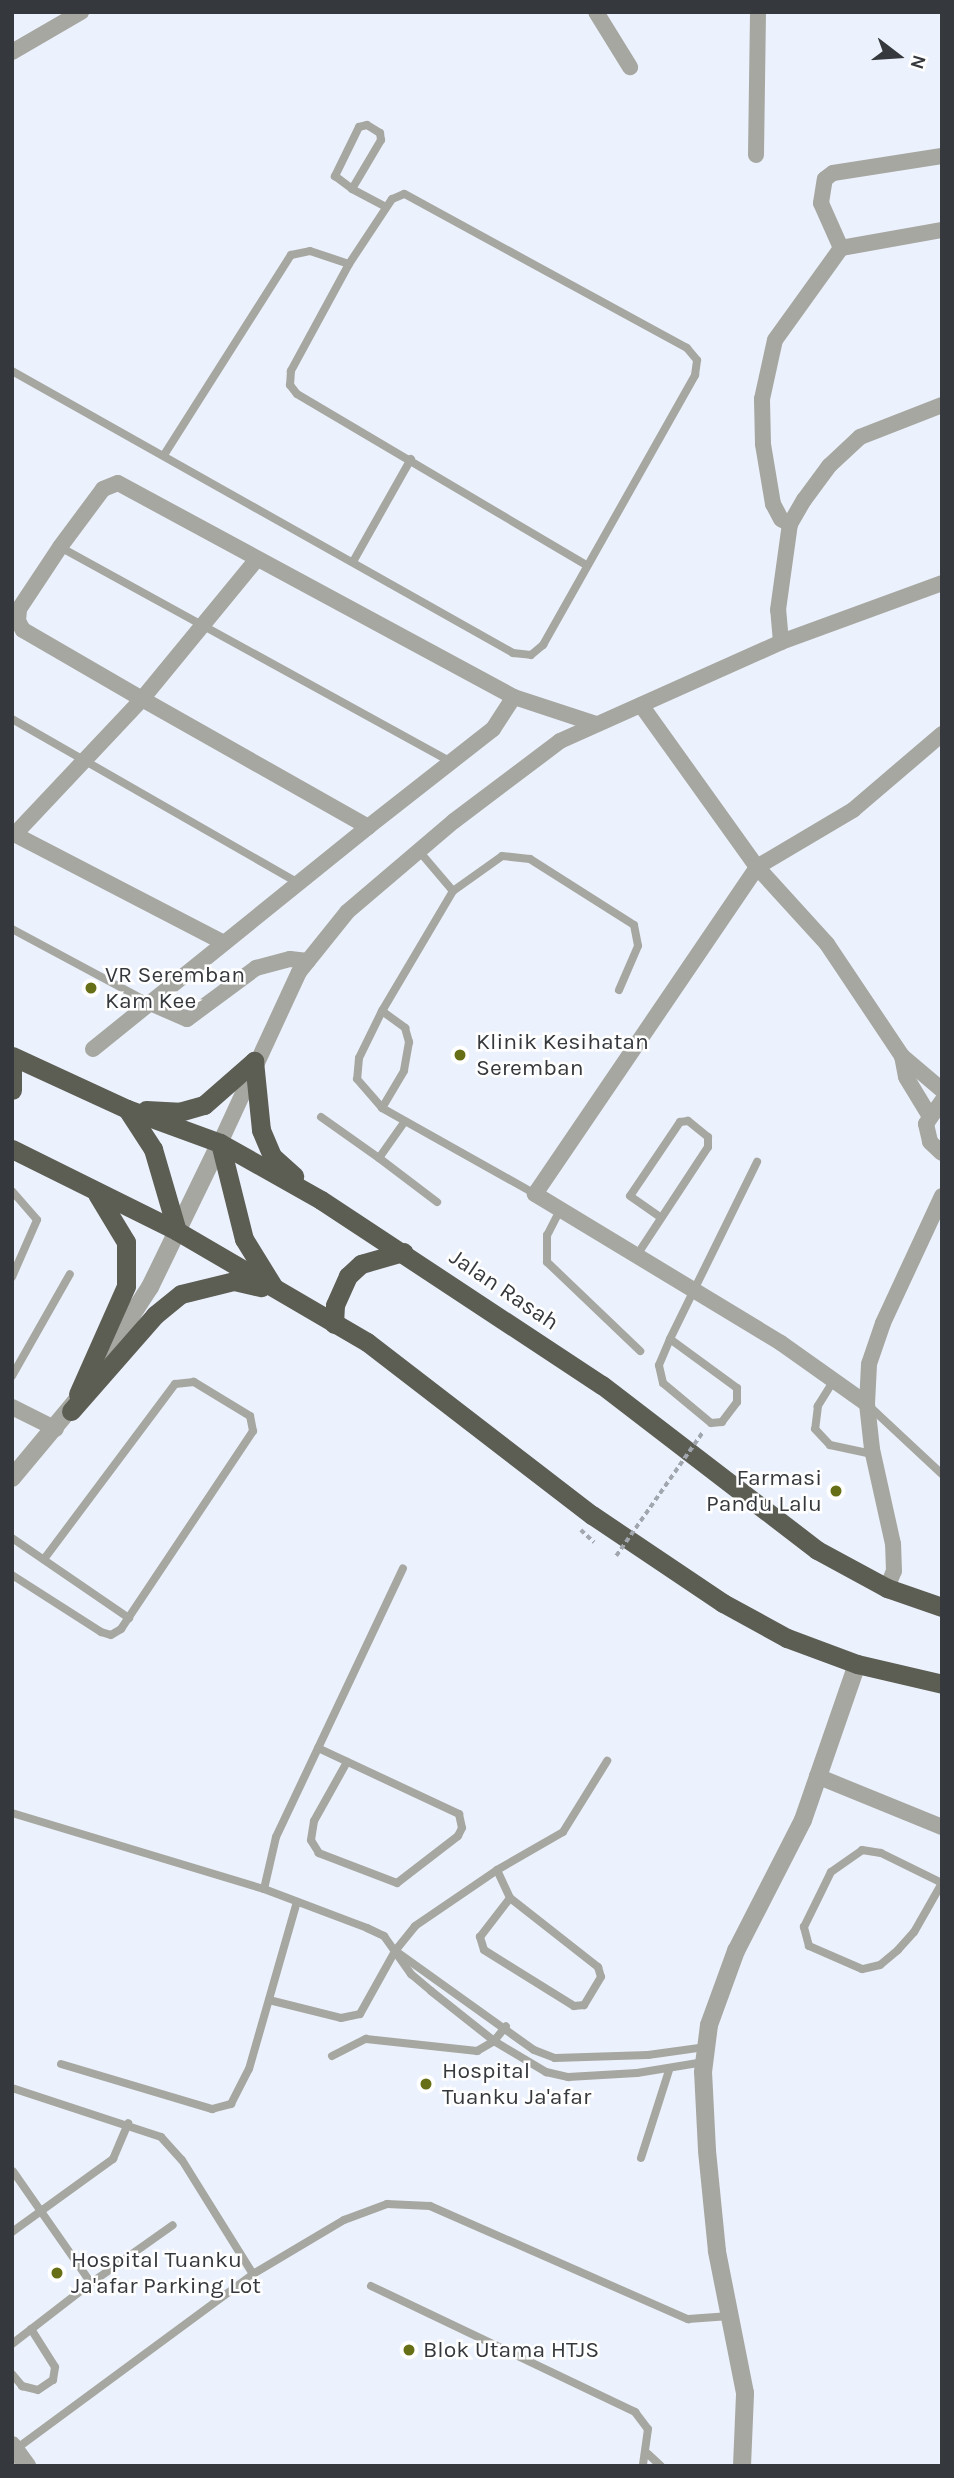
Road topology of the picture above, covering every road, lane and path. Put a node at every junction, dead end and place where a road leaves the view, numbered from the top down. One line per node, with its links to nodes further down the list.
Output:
1 (81, 12): 4 (street)
2 (596, 12): 5 (street)
3 (758, 12): 6 (street)
4 (12, 52)
5 (631, 66)
6 (756, 155)
7 (942, 156): 11 (street)
8 (352, 189): 8 (lane); 9 (lane)
9 (386, 207): 12 (lane); 21 (lane)
10 (942, 230): 11 (street)
11 (841, 248): 17 (street)
12 (349, 264): 15 (lane); 16 (lane)
13 (12, 371): 15 (lane)
14 (942, 405): 17 (street)
15 (164, 455): 20 (lane)
16 (411, 459): 20 (lane); 21 (lane)
17 (790, 524): 24 (street)
18 (60, 547): 19 (street); 23 (lane); 26 (street)
19 (257, 559): 23 (street); 25 (street)
20 (355, 560): 21 (lane)
21 (586, 565)
22 (942, 583): 24 (street)
23 (203, 628): 26 (street); 32 (lane)
24 (781, 642): 27 (street)
25 (514, 698): 29 (street); 32 (street)
26 (142, 699): 31 (street); 33 (street)
27 (641, 705): 29 (street); 36 (street)
28 (12, 719): 31 (lane)
29 (596, 724): 35 (street)
30 (942, 734): 36 (street)
31 (84, 762): 34 (street); 37 (lane)
32 (453, 763): 33 (street)
33 (368, 827): 37 (street)
34 (14, 834): 40 (street)
35 (419, 851): 38 (lane); 41 (street)
36 (757, 867): 47 (street); 64 (street)
37 (298, 883): 40 (street)
38 (453, 891): 42 (lane); 44 (lane)
39 (12, 929): 43 (lane)
40 (225, 943): 43 (street)
41 (308, 961): 43 (street); 48 (street)
42 (619, 990)
43 (150, 1003): 45 (street)
44 (382, 1011): 53 (lane); 53 (lane)
45 (93, 1049)
46 (12, 1056): 54 (highway, Jalan Rasah)
47 (902, 1056): 51 (street); 55 (street)
48 (254, 1061): 54 (highway); 58 (street); 67 (highway)
49 (12, 1066): 50 (highway)
50 (12, 1090)
51 (942, 1090)
52 (942, 1101): 55 (street)
53 (382, 1108): 57 (lane)
54 (127, 1109): 58 (highway, Jalan Rasah); 71 (highway)
55 (929, 1115): 60 (street)
56 (321, 1117): 61 (lane)
57 (405, 1121): 61 (lane); 64 (lane)
58 (220, 1143): 67 (highway, Jalan Rasah); 71 (street); 76 (highway)
59 (12, 1149): 63 (highway)
60 (942, 1153)
61 (379, 1158): 68 (lane)
62 (757, 1162): 77 (lane)
63 (94, 1189): 71 (highway); 85 (highway)
64 (535, 1194): 69 (street)
65 (14, 1196): 75 (lane)
66 (942, 1196): 83 (street)
67 (321, 1200): 72 (highway, Jalan Rasah)
68 (437, 1202)
69 (560, 1210): 73 (street); 80 (lane)
70 (661, 1218): 70 (lane); 73 (lane)
71 (177, 1231): 76 (highway); 85 (street)
72 (403, 1252): 78 (highway); 96 (highway, Jalan Rasah)
73 (637, 1255): 77 (street)
74 (69, 1274): 81 (lane)
75 (12, 1277)
76 (275, 1290): 78 (highway); 85 (highway)
77 (694, 1290): 79 (lane); 82 (street)
78 (334, 1324): 99 (highway)
79 (670, 1339): 79 (lane)
80 (640, 1350)
81 (12, 1376)
82 (834, 1380): 83 (street); 88 (lane)
83 (867, 1404): 88 (street); 89 (lane)
84 (12, 1407): 86 (street)
85 (71, 1411): 86 (street)
86 (56, 1429): 90 (street)
87 (702, 1433): 92 (path, bridge)
88 (873, 1454): 96 (street)
89 (942, 1474)
90 (12, 1478)
91 (12, 1538): 93 (lane)
92 (616, 1556)
93 (44, 1559): 98 (lane); 98 (lane)
94 (403, 1568): 101 (lane)
95 (12, 1575): 98 (lane)
96 (887, 1588): 97 (highway, Jalan Rasah)
97 (942, 1607)
98 (129, 1618)
99 (857, 1664): 100 (highway); 104 (street)
100 (942, 1684)
101 (318, 1748): 103 (lane); 109 (lane)
102 (607, 1761): 107 (lane)
103 (347, 1762): 103 (lane)
104 (817, 1776): 106 (street); 116 (street)
105 (12, 1813): 109 (lane)
106 (942, 1827)
107 (497, 1870): 110 (lane); 112 (lane)
108 (942, 1882): 108 (lane)
109 (264, 1889): 111 (lane)
110 (510, 1898): 110 (lane)
111 (297, 1902): 112 (lane); 113 (lane)
112 (395, 1951): 113 (lane); 114 (lane); 115 (lane)
113 (269, 2000): 118 (lane)
114 (506, 2026): 115 (lane); 116 (lane)
115 (494, 2041): 117 (lane); 119 (lane)
116 (705, 2054): 119 (lane); 130 (street)
117 (332, 2056)
118 (61, 2064)
119 (669, 2070): 122 (lane)
120 (12, 2088): 121 (lane)
121 (128, 2123): 124 (lane); 127 (lane)
122 (641, 2158)
123 (13, 2171): 124 (lane)
124 (42, 2213): 126 (lane); 128 (lane)
125 (173, 2225): 128 (lane)
126 (12, 2232)
127 (253, 2274): 130 (lane); 134 (lane)
128 (91, 2283): 131 (lane)
129 (370, 2286): 135 (lane)
130 (733, 2316): 139 (street)
131 (31, 2329): 132 (lane); 133 (lane)
132 (12, 2344)
133 (12, 2374)
134 (13, 2449): 136 (street)
135 (648, 2454): 137 (lane); 138 (lane)
136 (27, 2466)
137 (643, 2466)
138 (661, 2466)
139 (742, 2466)

